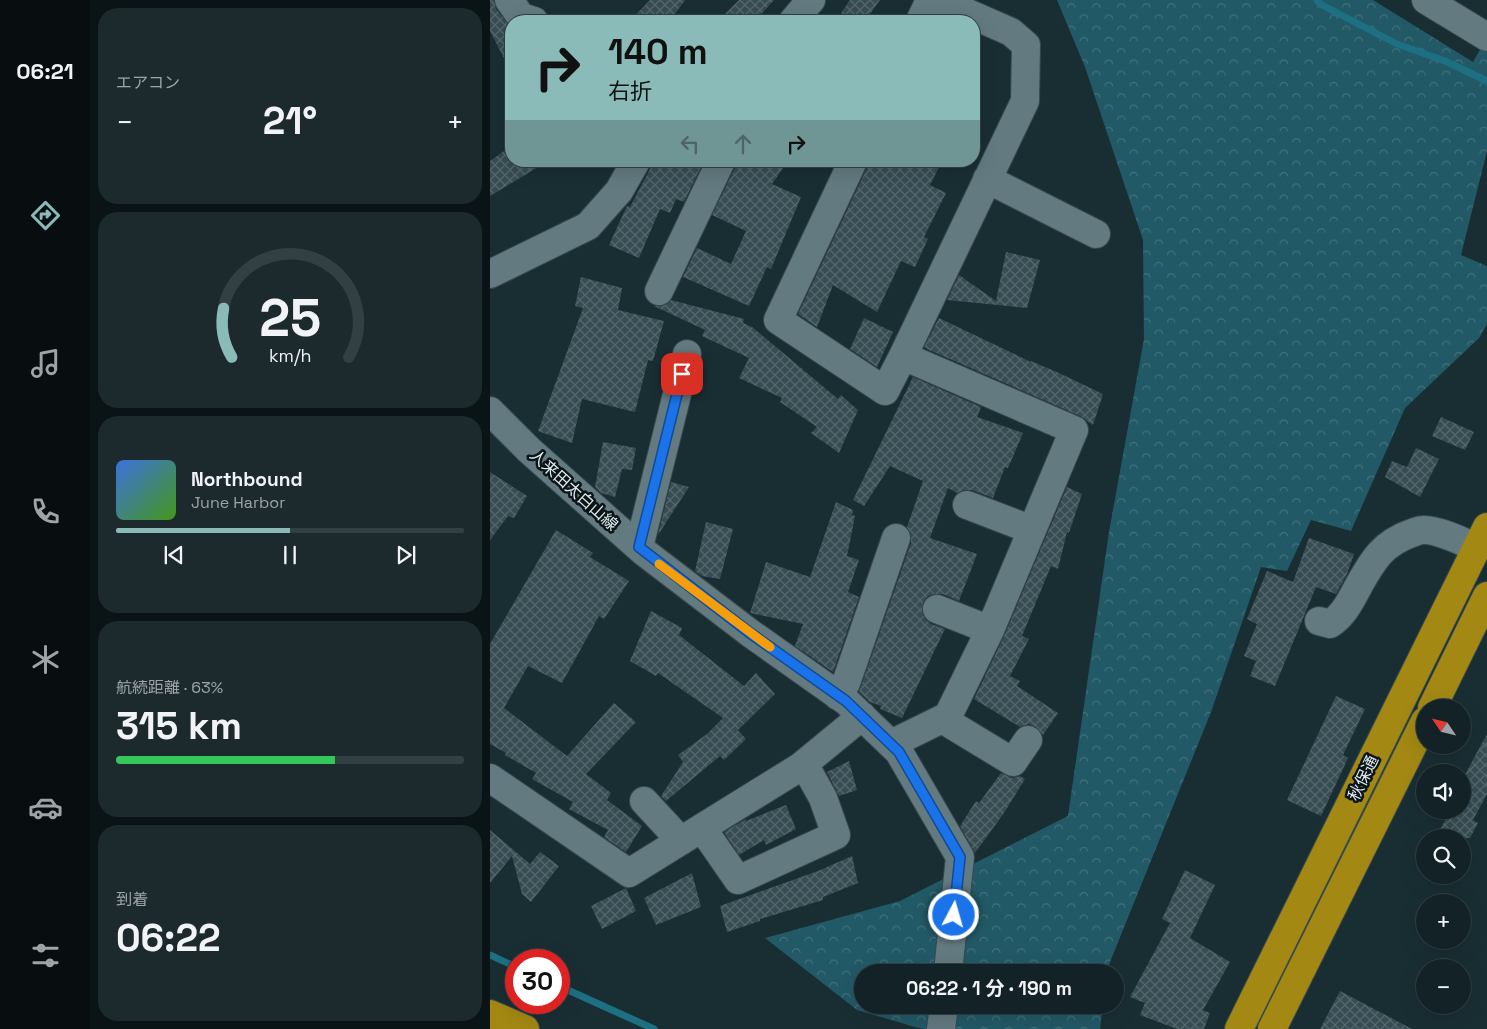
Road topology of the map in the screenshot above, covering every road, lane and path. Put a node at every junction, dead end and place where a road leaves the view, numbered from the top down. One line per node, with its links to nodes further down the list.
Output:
1 (509, 0): 6 (street)
2 (810, 0): 7 (street)
3 (930, 0): 8 (street)
4 (938, 0): 9 (street)
5 (1426, 0): 11 (street)
6 (520, 15)
7 (798, 15)
8 (923, 15)
9 (972, 15)
10 (980, 18): 15 (street)
11 (1487, 37)
12 (633, 167): 17 (street)
13 (718, 167): 18 (street)
14 (851, 167): 20 (street)
15 (988, 179): 16 (street); 20 (street)
16 (1096, 234)
17 (490, 274)
18 (659, 291)
19 (687, 354): 26 (street)
20 (903, 356): 23 (street)
21 (490, 411): 26 (street, 人来田太白山線)
22 (967, 505): 23 (street)
23 (1032, 530): 30 (street)
24 (1482, 537): 29 (street); 47 (highway, 秋保通)
25 (896, 538): 31 (street)
26 (639, 547): 31 (street, 人来田太白山線)
27 (1487, 596): 32 (highway)
28 (937, 609): 30 (street)
29 (1319, 621)
30 (990, 630): 34 (street)
31 (838, 696): 33 (street, 人来田太白山線)
32 (1436, 699)
33 (862, 716): 37 (street, 人来田太白山線); 38 (street)
34 (942, 719): 36 (street); 37 (street)
35 (1416, 739): 48 (highway, 秋保通)
36 (1028, 740)
37 (892, 744): 42 (street, 人来田太白山線)
38 (804, 764): 41 (street); 41 (street)
39 (490, 778): 41 (street)
40 (644, 801): 41 (street)
41 (692, 835)
42 (949, 964)
43 (490, 1014): 45 (highway)
44 (943, 1014): 46 (street)
45 (526, 1029)
46 (941, 1029)
47 (1239, 1029)
48 (1272, 1029)

